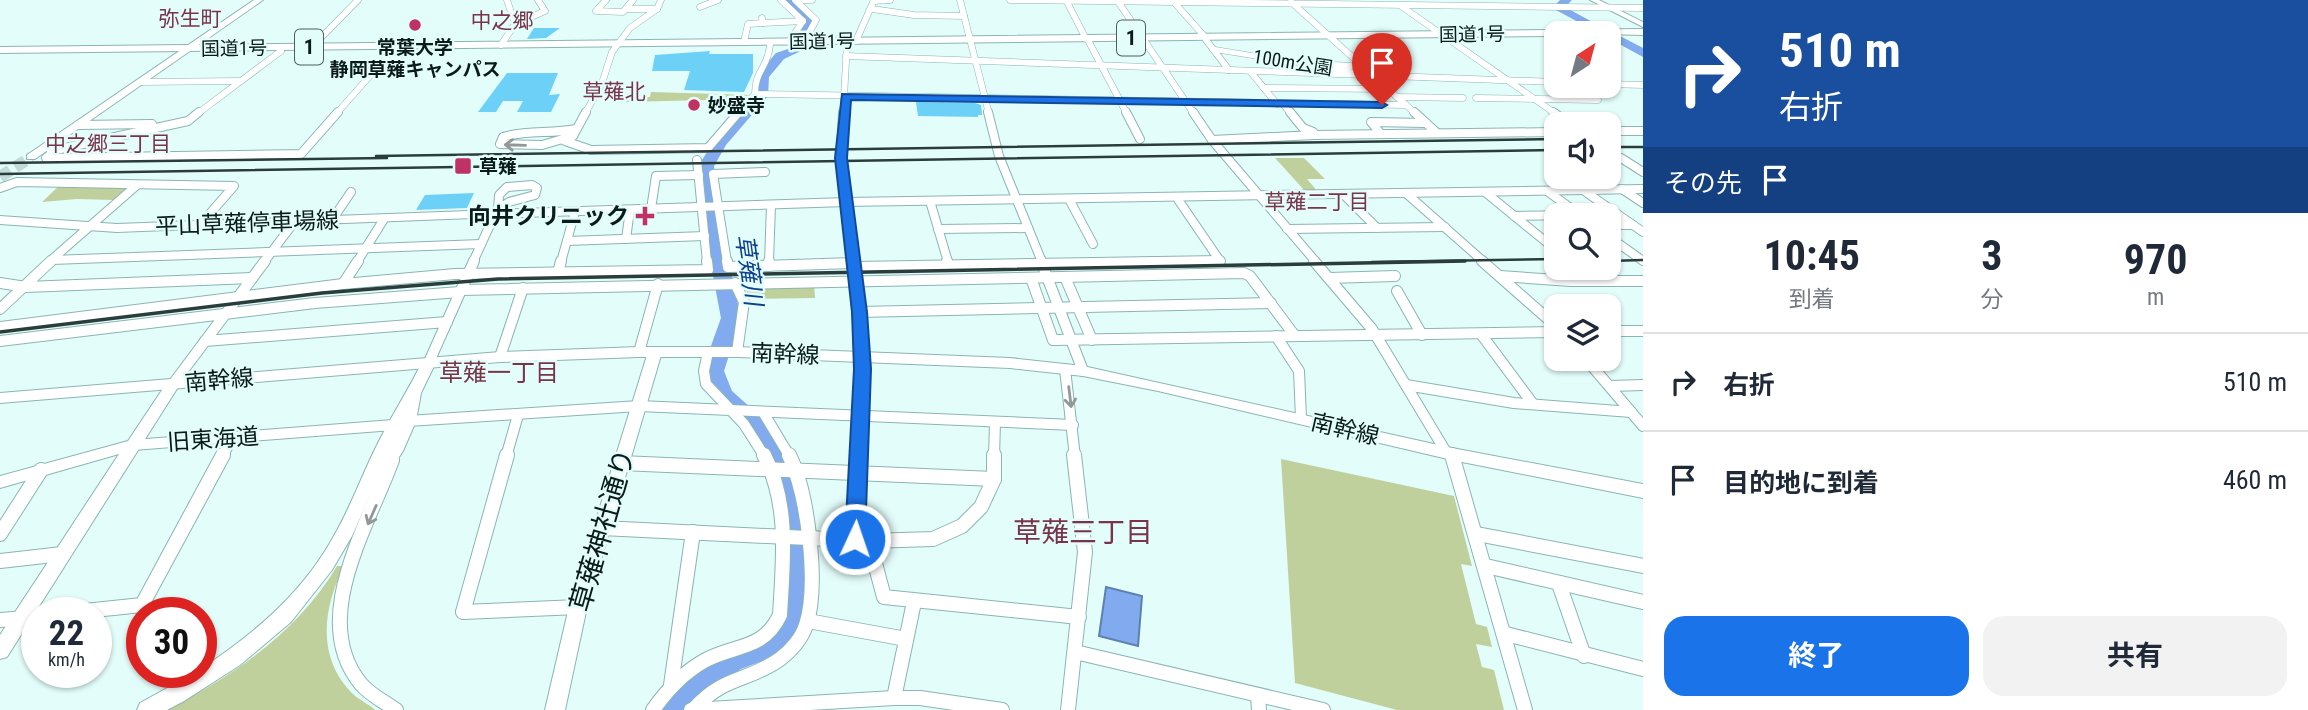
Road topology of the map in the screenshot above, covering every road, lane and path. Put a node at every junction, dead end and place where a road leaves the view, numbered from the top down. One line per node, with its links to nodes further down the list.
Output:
1 (259, 0): 52 (main road)
2 (358, 0): 50 (street)
3 (507, 0): 32 (street)
4 (538, 0): 32 (street)
5 (606, 0): 26 (street)
6 (632, 0): 26 (street)
7 (661, 0): 27 (street)
8 (718, 0): 24 (street)
9 (781, 0): 31 (street)
10 (794, 0): 44 (street)
11 (801, 0): 12 (street)
12 (811, 0)
13 (874, 0): 14 (street); 28 (street)
14 (890, 0)
15 (960, 0): 30 (street)
16 (1010, 0): 17 (street)
17 (1066, 0): 20 (street); 39 (street)
18 (1393, 0): 23 (street)
19 (1594, 0): 29 (street)
20 (1117, 1): 21 (street); 40 (street)
21 (1173, 1): 22 (street); 45 (street)
22 (1290, 2): 23 (street); 38 (street)
23 (1402, 6): 29 (street); 36 (street)
24 (701, 7)
25 (1643, 8): 29 (street)
26 (626, 9): 27 (street)
27 (657, 9): 47 (street)
28 (872, 9): 30 (street); 49 (street)
29 (1611, 9): 33 (street)
30 (964, 16): 41 (street)
31 (803, 21): 42 (street); 43 (street)
32 (514, 24): 46 (street)
33 (1643, 25)
34 (1643, 34): 35 (highway, 国道1号 / 1); 36 (highway, 国道1号 / 1)
35 (1621, 35)
36 (1444, 36): 37 (highway, 国道1号 / 1); 38 (highway, 国道1号 / 1); 63 (street)
37 (1544, 36)
38 (1330, 37): 45 (highway, 国道1号 / 1); 58 (street)
39 (1087, 40): 40 (highway, 国道1号 / 1); 41 (highway, 国道1号 / 1); 57 (street)
40 (1144, 40): 45 (highway, 国道1号 / 1); 59 (street)
41 (970, 41): 49 (highway, 国道1号 / 1); 55 (street)
42 (744, 42): 43 (highway, 国道1号 / 1); 47 (highway, 国道1号 / 1)
43 (789, 42): 44 (highway, 国道1号 / 1)
44 (804, 42): 49 (highway, 国道1号 / 1)
45 (1208, 42): 60 (street); 62 (street, 100m公園)
46 (500, 45): 47 (highway, 国道1号 / 1); 50 (highway, 国道1号 / 1)
47 (617, 45): 48 (highway, 国道1号 / 1); 51 (highway, 国道1号 / 1); 91 (street)
48 (770, 45): 49 (highway, 国道1号 / 1); 73 (street)
49 (850, 47): 55 (street); 74 (street)
50 (310, 49): 51 (highway, 国道1号 / 1); 52 (highway, 国道1号 / 1); 53 (highway, 国道1号 / 1)
51 (393, 50): 101 (street)
52 (185, 51): 53 (highway, 国道1号 / 1); 54 (highway, 国道1号 / 1); 65 (main road)
53 (281, 51): 64 (street)
54 (0, 52)
55 (975, 61): 57 (street); 78 (street)
56 (1307, 62): 58 (street)
57 (1100, 65): 59 (street); 81 (street)
58 (1363, 67): 62 (street)
59 (1164, 68): 60 (street); 82 (street)
60 (1229, 70): 61 (street)
61 (1250, 71): 62 (street); 71 (street)
62 (1373, 75): 63 (street); 72 (street)
63 (1507, 80): 66 (street); 79 (street)
64 (238, 81): 65 (street); 87 (street)
65 (141, 82): 88 (main road)
66 (1544, 82)
67 (1621, 83): 69 (street)
68 (1621, 85): 69 (street)
69 (1625, 85): 70 (street)
70 (1643, 85)
71 (1264, 88): 72 (street); 83 (street)
72 (1388, 89): 75 (street)
73 (755, 94): 74 (street); 100 (street)
74 (846, 97): 78 (street); 123 (street)
75 (1397, 97): 76 (street); 84 (street)
76 (1464, 98)
77 (1476, 98): 79 (street)
78 (984, 99): 81 (street); 120 (street)
79 (1534, 99): 80 (street); 85 (street)
80 (1598, 100)
81 (1120, 101): 82 (street); 98 (street)
82 (1187, 102): 83 (street); 99 (street)
83 (1280, 104): 84 (street); 97 (street)
84 (1406, 105): 86 (street)
85 (1553, 112)
86 (1426, 123): 95 (street); 96 (street)
87 (178, 124): 88 (street); 101 (street)
88 (78, 125): 102 (main road)
89 (1503, 125): 90 (street)
90 (1544, 125)
91 (576, 129): 100 (street); 100 (street, one-way to 91)
92 (1621, 131): 93 (street)
93 (1643, 131)
94 (1544, 132): 95 (street)
95 (1437, 133): 96 (street)
96 (1381, 134): 97 (street)
97 (1317, 135): 99 (street)
98 (1140, 139)
99 (1212, 140): 118 (street)
100 (565, 141)
101 (58, 149): 102 (street)
102 (34, 156)
103 (1621, 158): 106 (street)
104 (697, 160): 107 (street)
105 (765, 172): 127 (street)
106 (1643, 172)
107 (699, 175): 128 (street); 129 (street)
108 (137, 185): 109 (street); 139 (street); 141 (street)
109 (0, 188)
110 (1622, 189): 111 (street); 112 (street); 125 (street)
111 (1643, 189)
112 (1583, 190): 113 (street); 140 (street)
113 (1548, 191): 115 (street); 124 (street)
114 (351, 192): 137 (street)
115 (1485, 192): 116 (street); 133 (street)
116 (1407, 194): 117 (street); 142 (street)
117 (1344, 195): 118 (street); 144 (street)
118 (1258, 196): 119 (street); 146 (street)
119 (1177, 198): 121 (street); 159 (street)
120 (1016, 199): 121 (street); 122 (street); 143 (street)
121 (1069, 199): 153 (street)
122 (930, 201): 123 (street); 145 (street)
123 (846, 202): 126 (street); 160 (street)
124 (1564, 203)
125 (1643, 203)
126 (771, 205): 127 (street); 161 (street)
127 (718, 206): 128 (street); 161 (street)
128 (702, 207): 129 (street); 148 (street)
129 (651, 209): 130 (street)
130 (630, 210): 132 (street); 149 (street)
131 (497, 212): 132 (street); 135 (main road, 平山草薙停車場線); 152 (street)
132 (575, 212): 151 (street)
133 (1514, 216): 134 (street); 150 (street)
134 (1544, 216)
135 (384, 219): 137 (main road, 平山草薙停車場線); 155 (street)
136 (0, 220): 141 (main road, 平山草薙停車場線)
137 (332, 220): 138 (main road, 平山草薙停車場線)
138 (295, 221): 139 (main road, 平山草薙停車場線); 156 (street)
139 (200, 225): 141 (main road, 平山草薙停車場線)
140 (1638, 225): 147 (street)
141 (88, 226): 157 (street)
142 (1445, 227): 144 (street); 166 (street)
143 (1028, 228): 145 (street); 159 (street)
144 (1377, 228): 146 (street)
145 (938, 229): 162 (street)
146 (1287, 229): 171 (street)
147 (1643, 232)
148 (705, 236): 149 (street); 163 (street)
149 (626, 239): 151 (street)
150 (1544, 240)
151 (567, 241): 163 (street)
152 (481, 244): 155 (street); 164 (street)
153 (1093, 244)
154 (1621, 245): 158 (street)
155 (365, 249): 156 (street); 176 (street)
156 (272, 252): 157 (street); 168 (street)
157 (52, 260): 178 (street)
158 (1643, 261)
159 (1043, 264): 162 (street); 170 (street)
160 (854, 265): 161 (street); 162 (street); 172 (street)
161 (769, 266)
162 (949, 266)
163 (558, 273): 164 (street)
164 (469, 274): 176 (street); 180 (street)
165 (1395, 276): 171 (street)
166 (1500, 276): 173 (street); 190 (street)
167 (1065, 277): 170 (street); 183 (street); 185 (street)
168 (252, 278): 178 (street); 182 (street)
169 (1031, 278): 170 (street); 172 (street); 186 (street)
170 (1047, 278): 184 (street)
171 (1329, 278): 197 (street)
172 (855, 281): 174 (street); 188 (street)
173 (1643, 281)
174 (734, 283): 177 (street); 206 (street)
175 (0, 284): 178 (street)
176 (343, 284): 182 (street)
177 (658, 284): 179 (street); 205 (street)
178 (26, 287): 187 (street)
179 (523, 288): 180 (street); 207 (street)
180 (460, 291): 189 (street); 191 (street)
181 (1397, 291): 198 (street)
182 (237, 298): 189 (street); 192 (street)
183 (1270, 303): 185 (street); 200 (street)
184 (1060, 307): 185 (street); 186 (street); 201 (street)
185 (1078, 307): 202 (street)
186 (1042, 308): 188 (street); 201 (street)
187 (0, 310)
188 (859, 312): 208 (street)
189 (226, 313): 203 (street); 204 (street)
190 (1544, 315)
191 (447, 322): 204 (street); 209 (street)
192 (0, 327)
193 (1621, 331): 194 (street)
194 (1643, 331)
195 (1544, 332): 196 (street)
196 (1481, 334): 198 (street); 217 (street)
197 (1376, 335): 198 (street); 200 (street); 213 (street)
198 (1422, 335)
199 (1276, 336): 200 (street); 202 (street); 224 (street)
200 (1296, 336)
201 (1073, 340): 202 (street); 210 (street)
202 (1092, 340)
203 (0, 341)
204 (205, 341): 212 (street)
205 (647, 352): 206 (main road, 南幹線); 207 (main road, 南幹線); 218 (street, 草薙神社通り)
206 (721, 352): 208 (main road, 南幹線); 219 (street)
207 (500, 357): 209 (main road, 南幹線)
208 (862, 358): 210 (main road, 南幹線); 223 (street)
209 (429, 362): 212 (main road, 南幹線); 226 (street)
210 (1074, 370): 224 (main road, 南幹線); 227 (street, one-way to 227)
211 (1597, 371): 215 (street)
212 (173, 383): 216 (main road, 南幹線); 230 (street)
213 (1406, 384): 217 (street); 232 (street)
214 (1643, 385): 215 (street)
215 (1610, 386): 221 (street)
216 (0, 398)
217 (1533, 404): 221 (street)
218 (639, 406): 219 (street, 旧東海道); 222 (street, 旧東海道); 233 (street, 草薙神社通り)
219 (732, 411): 220 (street, 旧東海道); 235 (street)
220 (763, 412): 223 (street, 旧東海道); 236 (street)
221 (1631, 412): 228 (street)
222 (518, 415): 226 (street, 旧東海道); 257 (street)
223 (861, 417): 225 (street, 旧東海道); 237 (street)
224 (1301, 418): 232 (main road, 南幹線)
225 (995, 422): 227 (street, 旧東海道); 238 (street)
226 (400, 423): 229 (street, 旧東海道); 231 (street); 241 (street)
227 (1073, 425): 259 (street)
228 (1643, 426)
229 (232, 438): 230 (street, 旧東海道); 258 (street)
230 (133, 446): 234 (street, 旧東海道); 249 (street)
231 (396, 451): 241 (street); 274 (street, one-way to 274)
232 (1449, 453): 240 (main road, 南幹線); 245 (street)
233 (621, 463): 235 (street); 242 (street, 草薙神社通り)
234 (41, 470): 239 (street, 旧東海道); 244 (street)
235 (771, 470): 236 (street); 246 (street)
236 (796, 470): 237 (street); 247 (street)
237 (858, 473): 238 (street); 248 (street)
238 (993, 479): 248 (street)
239 (0, 482)
240 (1643, 491)
241 (356, 507): 275 (street)
242 (603, 528): 243 (street); 257 (street, 草薙神社通り)
243 (692, 532): 246 (street); 270 (street)
244 (0, 534)
245 (1477, 534): 251 (street); 252 (street)
246 (784, 536): 247 (street); 270 (street)
247 (808, 538): 248 (street); 262 (street)
248 (862, 540): 255 (street)
249 (62, 554): 250 (street); 254 (street)
250 (0, 561)
251 (1486, 566): 253 (street); 264 (street)
252 (1643, 566)
253 (1559, 584): 256 (street); 268 (street)
254 (39, 597)
255 (914, 602): 259 (street); 265 (street)
256 (1643, 602)
257 (578, 607): 276 (street, 草薙神社通り)
258 (112, 609)
259 (1079, 617): 267 (street)
260 (21, 618): 261 (street)
261 (0, 621)
262 (808, 621): 265 (street); 278 (street)
263 (21, 626): 266 (street)
264 (1506, 634): 268 (street); 282 (street)
265 (906, 639): 271 (street)
266 (0, 651)
267 (1075, 652): 272 (street); 280 (street)
268 (1584, 656): 269 (street)
269 (1643, 669)
270 (671, 685): 277 (street)
271 (894, 698): 273 (street); 278 (street)
272 (1258, 703): 281 (street)
273 (965, 707): 279 (street)
274 (386, 708)
275 (147, 710)
276 (555, 710)
277 (653, 710)
278 (692, 710)
279 (1002, 710)
280 (1068, 710)
281 (1323, 710)
282 (1525, 710)

